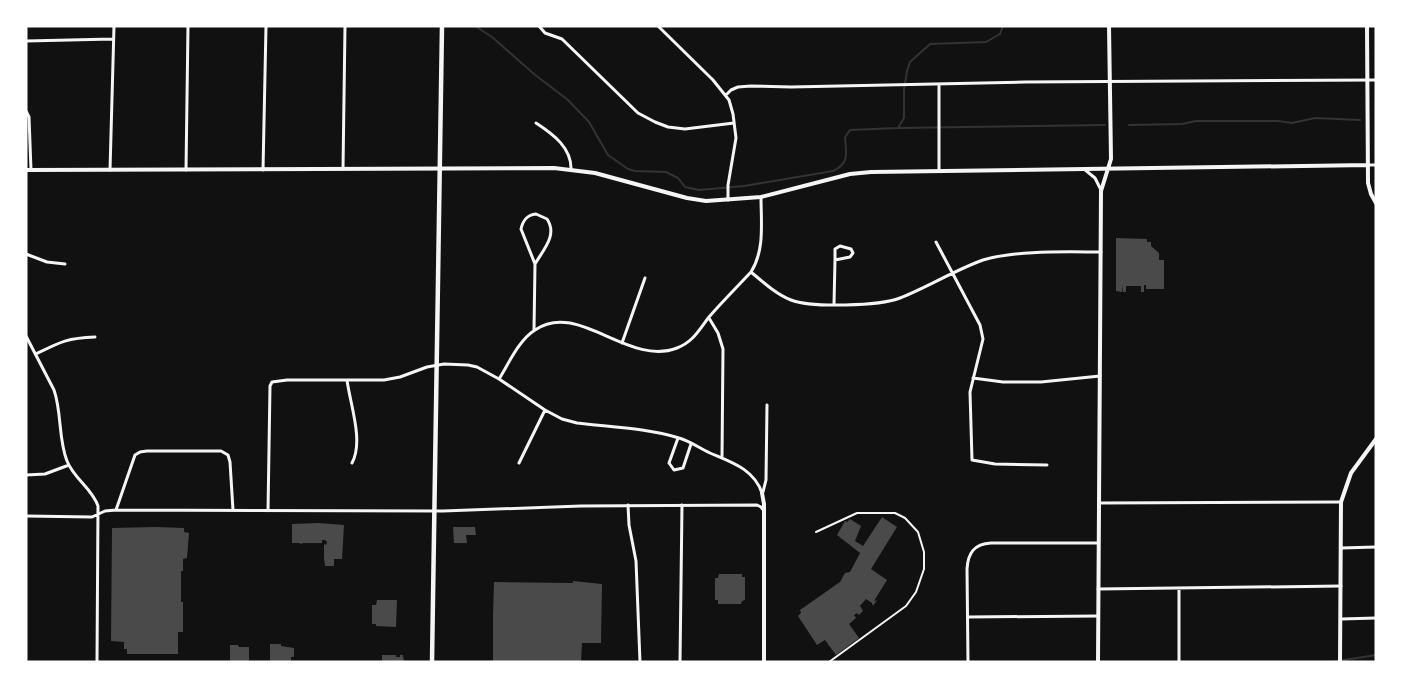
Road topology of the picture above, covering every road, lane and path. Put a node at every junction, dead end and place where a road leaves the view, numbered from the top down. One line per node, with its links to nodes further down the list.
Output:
1 (114, 26): 10 (street)
2 (188, 26): 28 (street)
3 (266, 26): 29 (street)
4 (345, 26): 23 (street)
5 (442, 26): 24 (main road)
6 (538, 26): 19 (street)
7 (658, 26): 16 (street)
8 (1109, 26): 14 (street)
9 (1367, 26): 12 (street)
10 (113, 39): 11 (street); 27 (street)
11 (26, 41)
12 (1367, 80): 13 (street); 14 (street); 20 (street)
13 (1376, 80)
14 (1110, 83): 15 (street); 22 (street)
15 (939, 84): 16 (street); 31 (street)
16 (726, 95): 19 (street)
17 (26, 111): 26 (street)
18 (536, 122): 30 (street)
19 (734, 123): 34 (street)
20 (1368, 165): 21 (street); 22 (street); 35 (street)
21 (1376, 165)
22 (1109, 168): 25 (street); 32 (street)
23 (343, 169): 24 (street); 29 (street)
24 (440, 169): 30 (street); 52 (main road)
25 (1084, 169): 31 (street); 32 (street)
26 (29, 170): 27 (street)
27 (110, 170): 28 (street)
28 (186, 170): 29 (street)
29 (263, 170)
30 (571, 170): 34 (street)
31 (939, 171): 33 (street)
32 (1101, 191): 37 (street)
33 (761, 197): 34 (street); 42 (street)
34 (728, 200)
35 (1376, 203)
36 (936, 242): 43 (street)
37 (1101, 252): 43 (street); 53 (street)
38 (26, 254): 40 (street)
39 (835, 260): 39 (street); 45 (street)
40 (65, 264)
41 (535, 264): 41 (street); 47 (street)
42 (751, 272): 45 (street); 46 (street)
43 (954, 274): 45 (street); 54 (street)
44 (645, 278): 50 (street)
45 (834, 304)
46 (709, 318): 50 (street); 62 (street)
47 (534, 330): 50 (street); 55 (street)
48 (26, 336): 51 (street)
49 (95, 337): 51 (street)
50 (622, 343)
51 (36, 354): 65 (street)
52 (437, 365): 55 (street); 56 (street); 76 (main road)
53 (1100, 376): 54 (street); 70 (street)
54 (973, 378): 66 (street)
55 (499, 379): 58 (street)
56 (347, 380): 63 (street); 75 (street)
57 (768, 405): 68 (street)
58 (545, 410): 59 (street); 64 (street)
59 (678, 438): 61 (street); 61 (street)
60 (1376, 439): 69 (street)
61 (691, 444): 62 (street)
62 (722, 457): 68 (street)
63 (352, 463)
64 (519, 463)
65 (69, 465): 67 (street); 78 (street)
66 (1046, 465)
67 (26, 475)
68 (762, 493): 77 (street)
69 (1341, 502): 70 (street); 83 (street)
70 (1099, 503): 81 (street)
71 (682, 505): 72 (street); 77 (street); 95 (street)
72 (628, 506): 76 (street); 94 (street)
73 (116, 510): 74 (street); 74 (street); 78 (street)
74 (233, 510): 75 (street)
75 (268, 511): 76 (street)
76 (435, 511): 93 (main road)
77 (764, 511): 96 (street)
78 (99, 514): 79 (street); 92 (street)
79 (26, 516)
80 (816, 532): 97 (lane)
81 (1098, 543): 85 (street); 88 (street)
82 (1376, 547): 83 (street)
83 (1341, 548): 84 (street)
84 (1341, 586): 86 (street); 90 (street)
85 (1098, 588): 86 (street); 87 (street)
86 (1179, 588): 100 (street)
87 (1098, 616): 88 (street); 99 (street)
88 (968, 617): 98 (street)
89 (1376, 618): 90 (street)
90 (1341, 619): 91 (street)
91 (1340, 659)
92 (97, 660)
93 (432, 662)
94 (640, 662)
95 (680, 662)
96 (764, 662)
97 (829, 662)
98 (968, 662)
99 (1098, 662)
100 (1179, 662)

